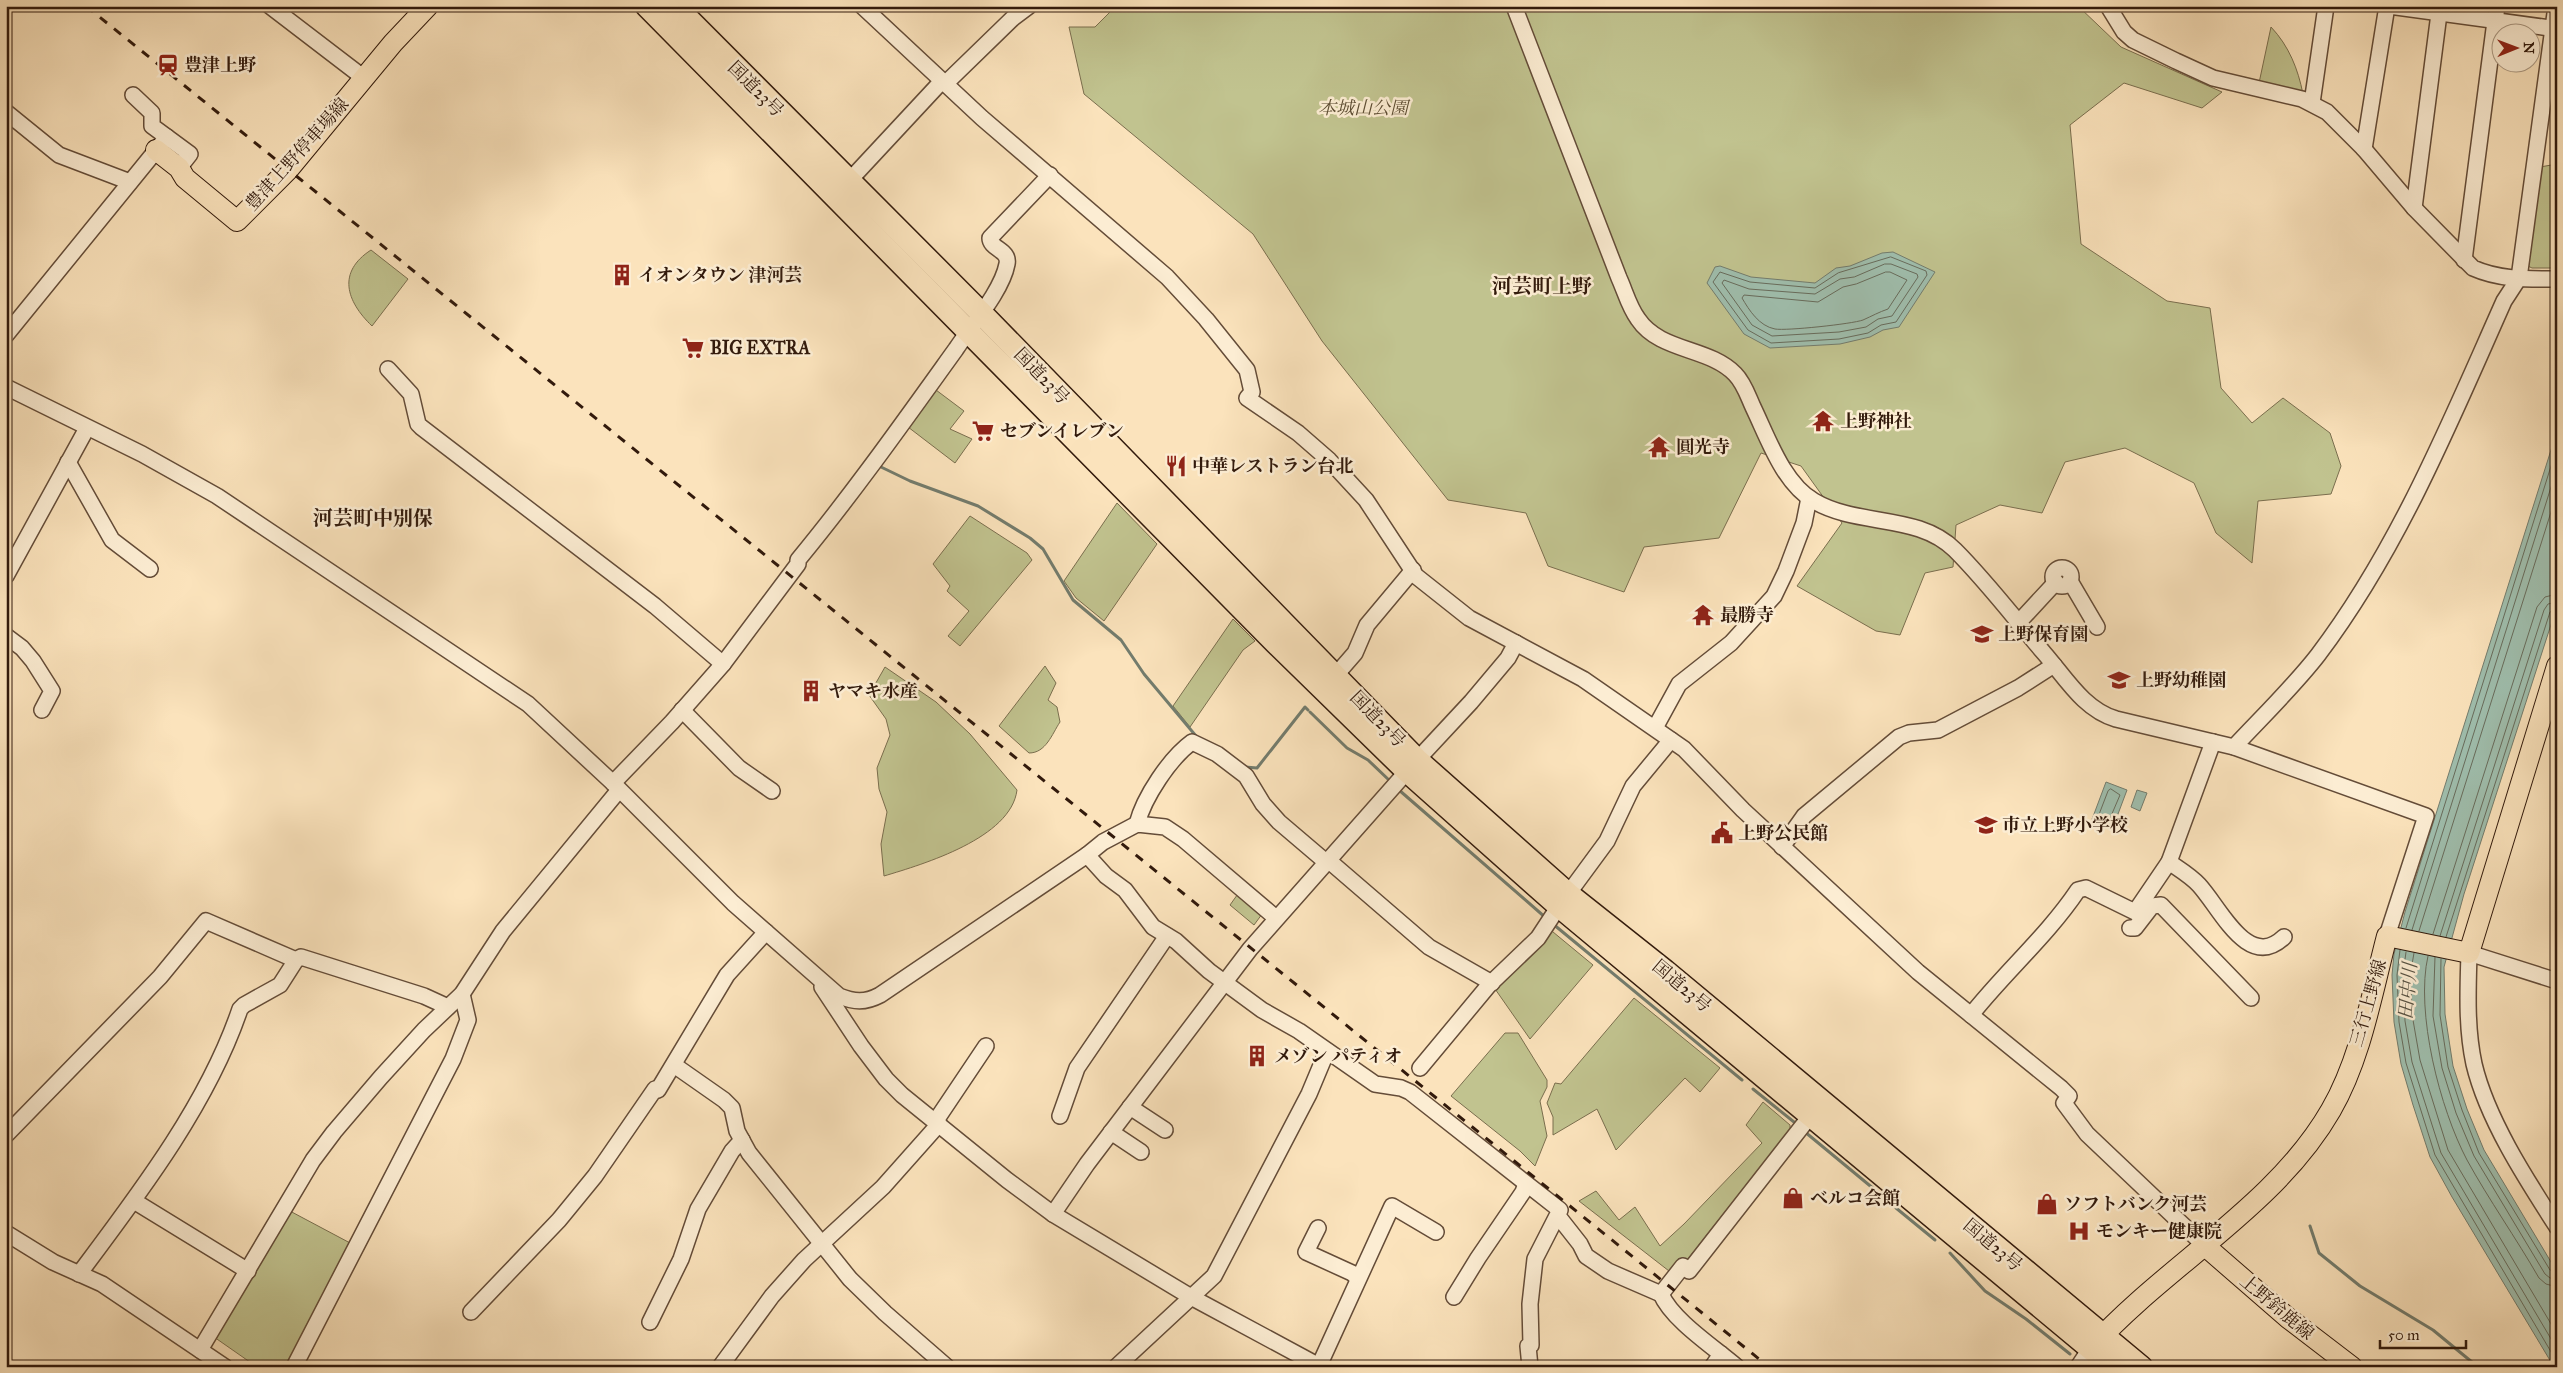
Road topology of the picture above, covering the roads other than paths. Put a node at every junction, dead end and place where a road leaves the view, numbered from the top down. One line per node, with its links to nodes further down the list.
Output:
1 (270, 6): 15 (street)
2 (428, 6): 15 (main road, 豊津上野停車場線)
3 (647, 6): 29 (highway, 国道23号)
4 (675, 6): 24 (highway, 国道23号)
5 (862, 6): 16 (street)
6 (1029, 6): 16 (street)
7 (1514, 6): 35 (street)
8 (2108, 6): 18 (street)
9 (2326, 6): 18 (street)
10 (2388, 6): 12 (street); 21 (street)
11 (2556, 6): 14 (street)
12 (2440, 10): 13 (street); 25 (street)
13 (2496, 13): 14 (street); 26 (street)
14 (2555, 29): 27 (street)
15 (364, 78): 20 (main road, 豊津上野停車場線)
16 (944, 83): 22 (street); 24 (street)
17 (133, 95): 20 (street)
18 (2312, 103): 21 (street)
19 (6, 112): 23 (street)
20 (162, 143): 23 (street)
21 (2364, 150): 25 (street)
22 (1050, 175): 29 (street); 37 (street)
23 (130, 182): 30 (street)
24 (848, 182): 29 (highway, 国道23号)
25 (2414, 208): 26 (street)
26 (2464, 260): 27 (street)
27 (2519, 278): 28 (street); 52 (street)
28 (2557, 279)
29 (975, 322): 43 (street); 46 (highway, 国道23号); 53 (highway, 国道23号)
30 (6, 335)
31 (388, 369): 43 (street)
32 (6, 387): 33 (street)
33 (87, 428): 34 (street); 54 (street)
34 (68, 462): 36 (street); 38 (street)
35 (1809, 498): 39 (street); 49 (street)
36 (150, 569)
37 (1413, 570): 42 (street); 46 (street)
38 (6, 576)
39 (2018, 623): 40 (street); 44 (street)
40 (2097, 627)
41 (6, 636): 47 (street)
42 (1516, 642): 49 (street); 53 (street)
43 (723, 664): 48 (street)
44 (2054, 665): 51 (street); 57 (street)
45 (2557, 666): 68 (main road)
46 (1335, 676): 53 (highway, 国道23号)
47 (42, 710)
48 (682, 710): 54 (street); 55 (street)
49 (1655, 728): 50 (street)
50 (1671, 740): 57 (street); 61 (street)
51 (2213, 742): 52 (street); 60 (street)
52 (2234, 747): 67 (street)
53 (1412, 765): 59 (street); 61 (highway, 国道23号)
54 (616, 787): 64 (street); 74 (street)
55 (772, 791)
56 (1137, 824): 58 (street); 59 (street); 62 (street)
57 (1782, 847): 77 (street)
58 (1087, 855): 65 (street); 70 (street)
59 (1327, 861): 62 (street); 73 (street)
60 (2169, 862): 66 (street); 77 (street)
61 (1563, 900): 73 (street); 83 (highway, 国道23号); 110 (highway, 国道23号)
62 (1276, 918): 72 (street)
63 (2130, 928): 75 (street)
64 (766, 932): 70 (street); 80 (street)
65 (1167, 936): 72 (street); 84 (street)
66 (2284, 937)
67 (2392, 937): 68 (main road, 三行上野線); 100 (main road, 三行上野線)
68 (2463, 951): 71 (street); 96 (street)
69 (296, 960): 76 (street); 88 (street); 92 (street)
70 (816, 977): 85 (street)
71 (2557, 981)
72 (1224, 983): 79 (street); 82 (street)
73 (1492, 983): 81 (street)
74 (462, 994): 76 (street); 114 (street)
75 (2251, 998)
76 (448, 1007): 101 (street)
77 (1971, 1015): 100 (street)
78 (986, 1046): 85 (street)
79 (1327, 1051): 91 (street); 105 (street)
80 (674, 1065): 89 (street); 107 (street)
81 (1420, 1068)
82 (1130, 1106): 86 (street); 87 (street)
83 (1811, 1115): 104 (street); 110 (highway, 国道23号)
84 (1060, 1116)
85 (937, 1123): 93 (street); 99 (street)
86 (1165, 1130)
87 (1111, 1132): 90 (street); 93 (street)
88 (6, 1135)
89 (742, 1140): 99 (street); 108 (street)
90 (1141, 1152)
91 (1526, 1184): 94 (street); 106 (street)
92 (134, 1200): 101 (street); 102 (street)
93 (1053, 1214): 105 (street)
94 (1558, 1216): 104 (street); 118 (street)
95 (1318, 1228): 103 (street)
96 (2557, 1228)
97 (6, 1232): 102 (street)
98 (1436, 1232): 103 (street)
99 (822, 1242): 115 (street); 116 (street)
100 (2204, 1245): 110 (main road, 三行上野線); 123 (main road, 上野鈴鹿線)
101 (248, 1270): 109 (street)
102 (79, 1274): 109 (street)
103 (1358, 1278): 112 (street)
104 (1661, 1294): 111 (street)
105 (1191, 1297): 112 (street); 117 (street)
106 (1454, 1297)
107 (471, 1312)
108 (650, 1322)
109 (200, 1350): 113 (street)
110 (2090, 1351): 121 (highway, 国道23号); 122 (highway, 国道23号)
111 (1721, 1354): 119 (street); 120 (street)
112 (1320, 1366)
113 (225, 1367)
114 (294, 1367)
115 (720, 1367)
116 (947, 1367)
117 (1116, 1367)
118 (1530, 1367)
119 (1712, 1367)
120 (1737, 1367)
121 (2113, 1367)
122 (2141, 1367)
123 (2352, 1367)

